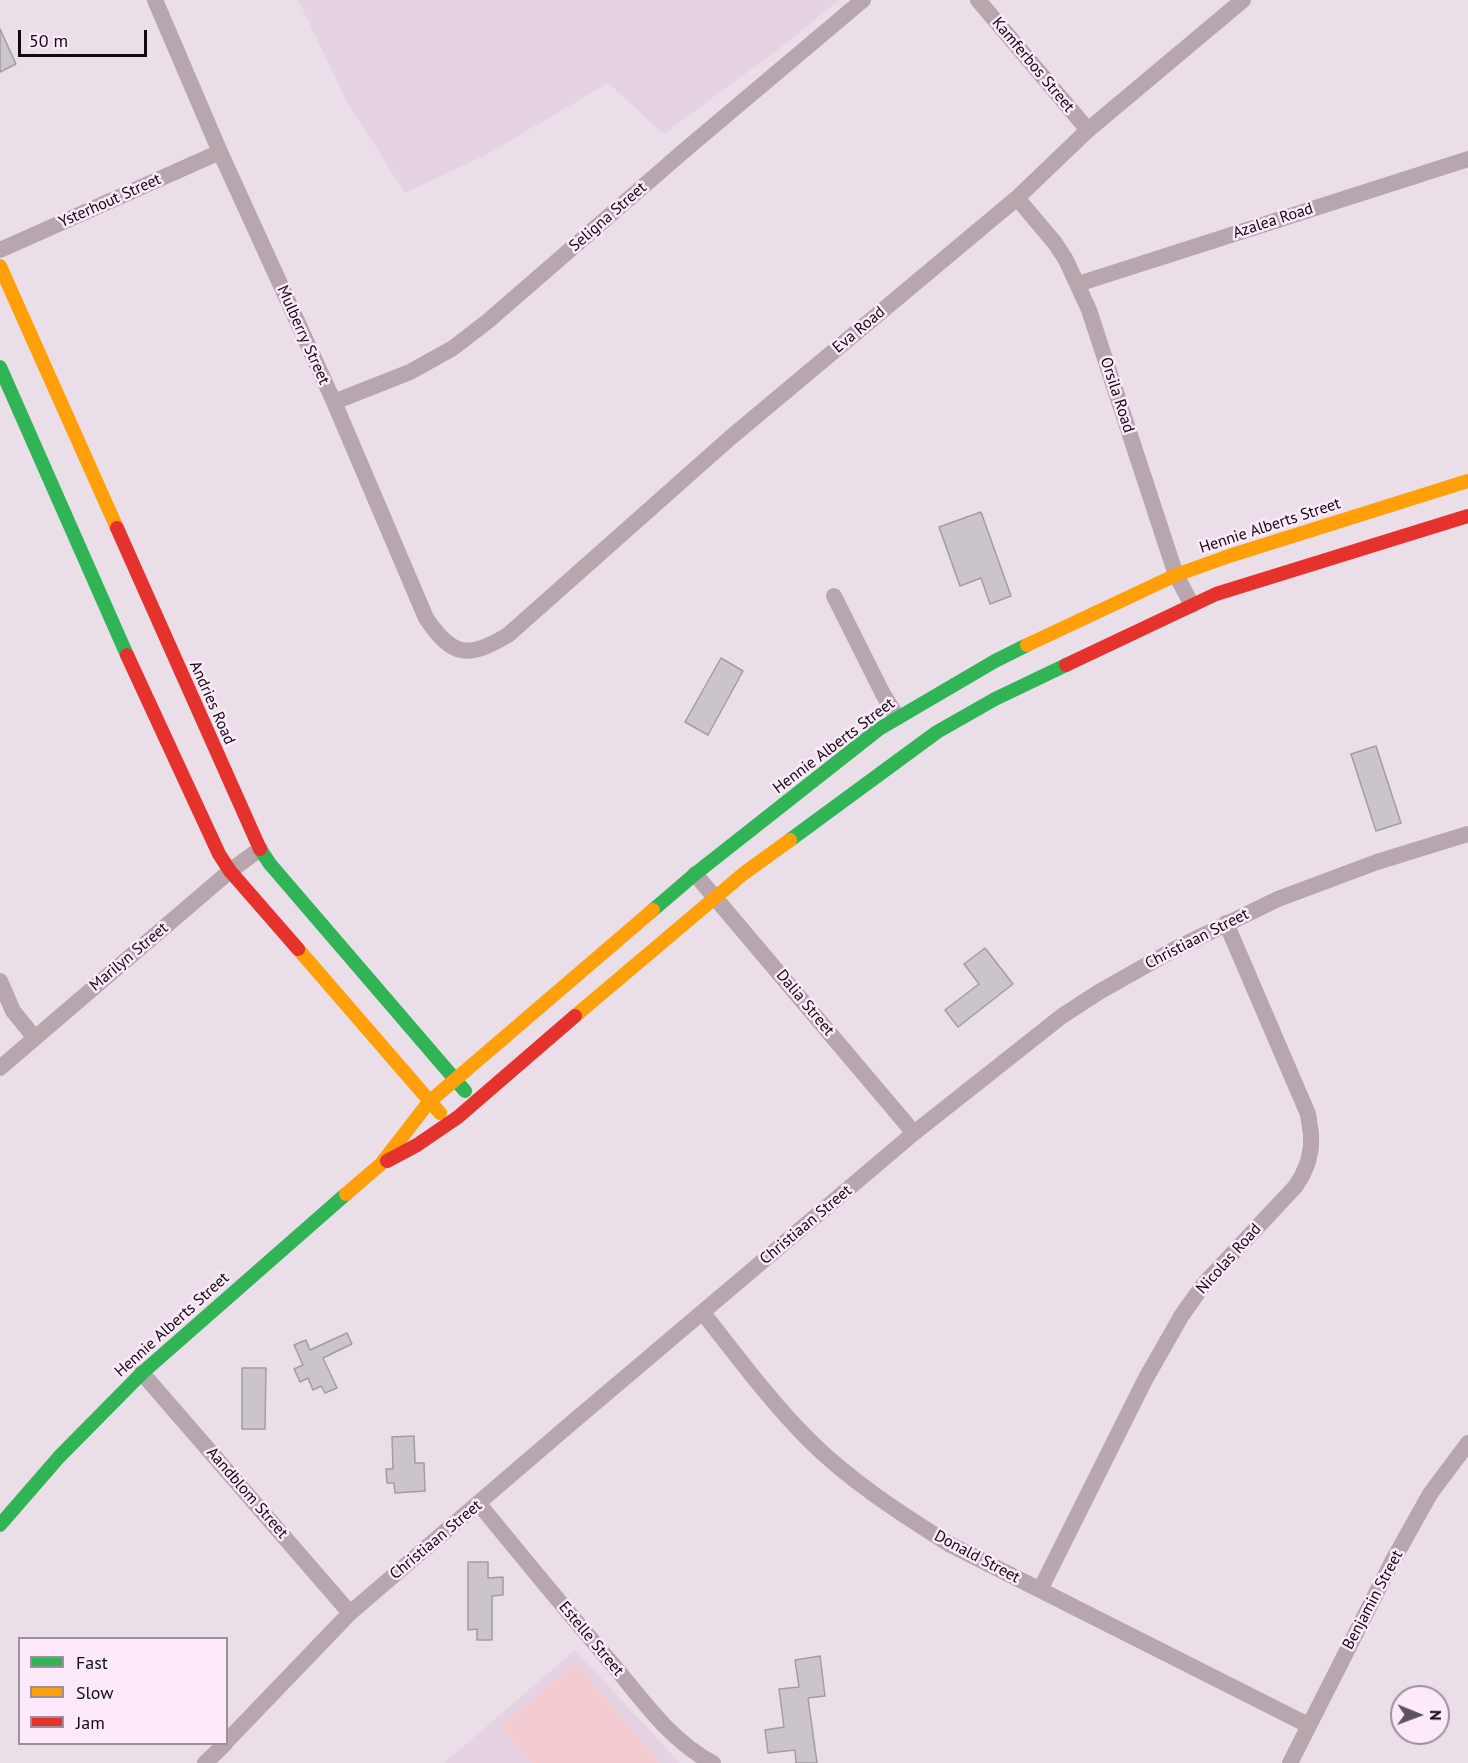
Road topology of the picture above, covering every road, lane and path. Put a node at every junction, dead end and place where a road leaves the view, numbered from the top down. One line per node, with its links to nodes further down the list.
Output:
1 (155, 0): 6 (street, Mulberry Street)
2 (863, 0): 13 (street, Seligna Street)
3 (978, 0): 5 (street, Kamferbos Street)
4 (1243, 0): 5 (street, Eva Road)
5 (1088, 130): 8 (street, Eva Road)
6 (220, 152): 9 (street, Ysterhout Street); 13 (street, Mulberry Street)
7 (1468, 159): 11 (street, Azalea Road)
8 (1017, 198): 11 (street, Orsila Road); 19 (street, Eva Road)
9 (0, 250)
10 (0, 266): 22 (street, Andries Road)
11 (1078, 284): 16 (street, Orsila Road)
12 (0, 367): 23 (street)
13 (334, 402): 19 (street, Mulberry Street)
14 (1468, 481): 16 (street, Hennie Alberts Street)
15 (1468, 516): 18 (street, Hennie Alberts Street)
16 (1176, 575): 18 (street, Orsila Road); 20 (street, Hennie Alberts Street)
17 (834, 596): 20 (street)
18 (1192, 605): 25 (street, Hennie Alberts Street)
19 (471, 651)
20 (897, 717): 24 (street, Hennie Alberts Street)
21 (1468, 834): 26 (street, Christiaan Street)
22 (260, 849): 23 (street, Marilyn Street); 30 (street, Andries Road)
23 (231, 871): 28 (street, Marilyn Street); 31 (street)
24 (694, 874): 25 (street, Dalia Street); 30 (street, Hennie Alberts Street)
25 (714, 898): 32 (street, Hennie Alberts Street); 34 (street, Dalia Street)
26 (1226, 923): 34 (street, Christiaan Street); 41 (street, Nicolas Road)
27 (0, 981): 28 (street)
28 (35, 1038): 29 (street, Marilyn Street)
29 (0, 1068)
30 (454, 1079): 31 (street, Hennie Alberts Street); 32 (street, Andries Road)
31 (429, 1102): 33 (street); 35 (street, Hennie Alberts Street)
32 (476, 1103): 33 (street, Hennie Alberts Street)
33 (451, 1123): 35 (street, Hennie Alberts Street)
34 (914, 1133): 36 (street, Christiaan Street)
35 (381, 1164): 37 (street, Hennie Alberts Street)
36 (703, 1313): 39 (street, Christiaan Street); 41 (street, Donald Street)
37 (142, 1373): 40 (street, Hennie Alberts Street); 42 (street, Aandblom Street)
38 (1468, 1443): 43 (street, Benjamin Street)
39 (479, 1504): 42 (street, Christiaan Street); 47 (street, Estelle Street)
40 (0, 1525)
41 (1040, 1590): 43 (street, Donald Street)
42 (350, 1613): 44 (street, Christiaan Street)
43 (1308, 1725): 48 (street, Benjamin Street)
44 (228, 1741)
45 (224, 1745): 46 (street, Christiaan Street)
46 (205, 1763)
47 (713, 1763)
48 (1290, 1763)

